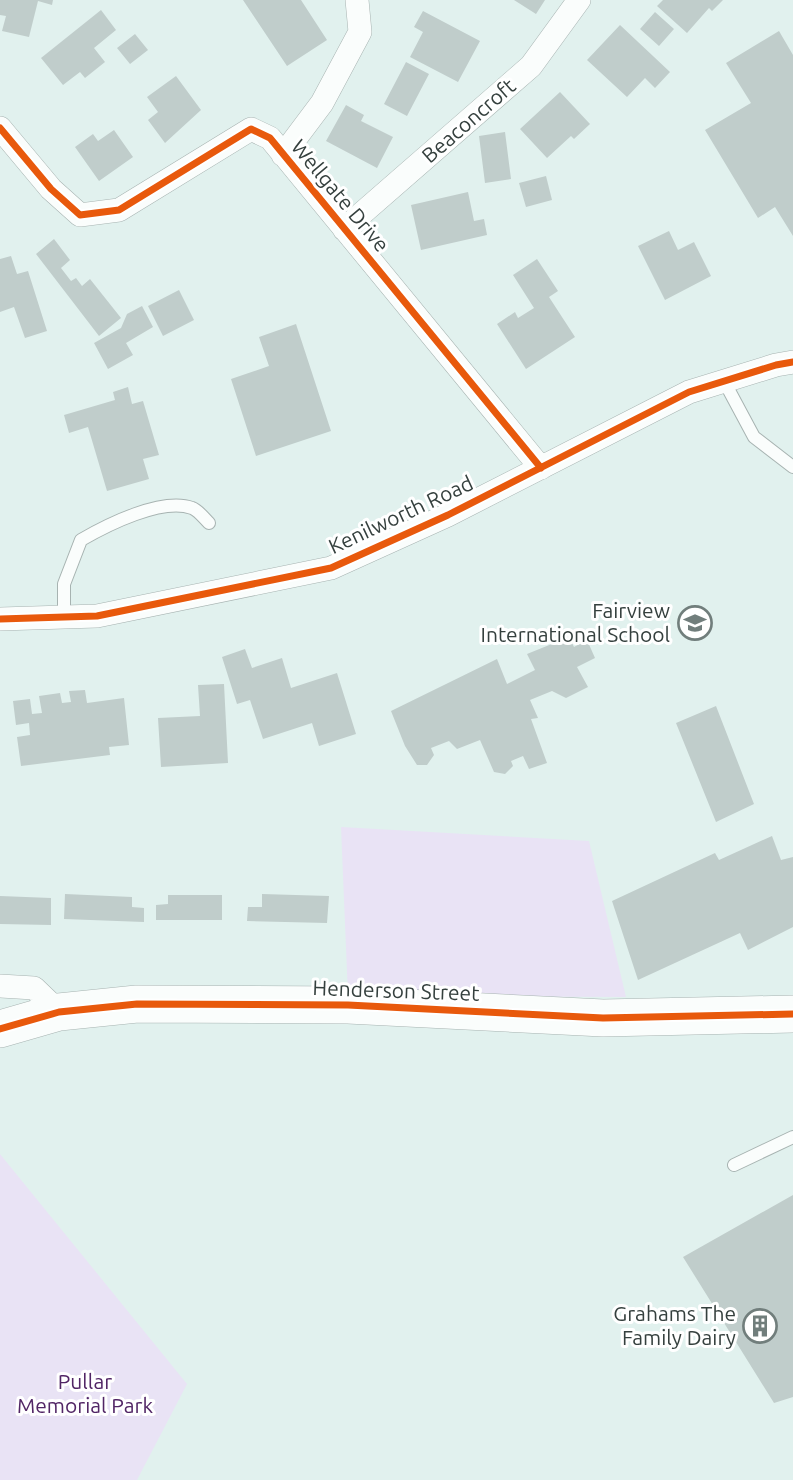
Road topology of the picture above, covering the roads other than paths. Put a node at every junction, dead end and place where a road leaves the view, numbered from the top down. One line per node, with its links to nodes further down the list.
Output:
1 (357, 0): 4 (street)
2 (579, 0): 5 (street, Beaconcroft)
3 (0, 128): 4 (street, Wellgate Drive)
4 (283, 155): 5 (street, Wellgate Drive)
5 (344, 229): 9 (street, Wellgate Drive)
6 (793, 362): 7 (street, Kenilworth Road)
7 (724, 381): 8 (lane); 9 (street, Kenilworth Road)
8 (793, 467)
9 (541, 468): 11 (street, Kenilworth Road)
10 (209, 523): 11 (lane)
11 (64, 617): 12 (street, Kenilworth Road)
12 (0, 619)
13 (0, 986): 14 (street)
14 (59, 1012): 15 (main road, Henderson Street); 16 (main road, Henderson Street)
15 (793, 1014)
16 (0, 1028)
17 (793, 1137): 18 (lane)
18 (734, 1165)

